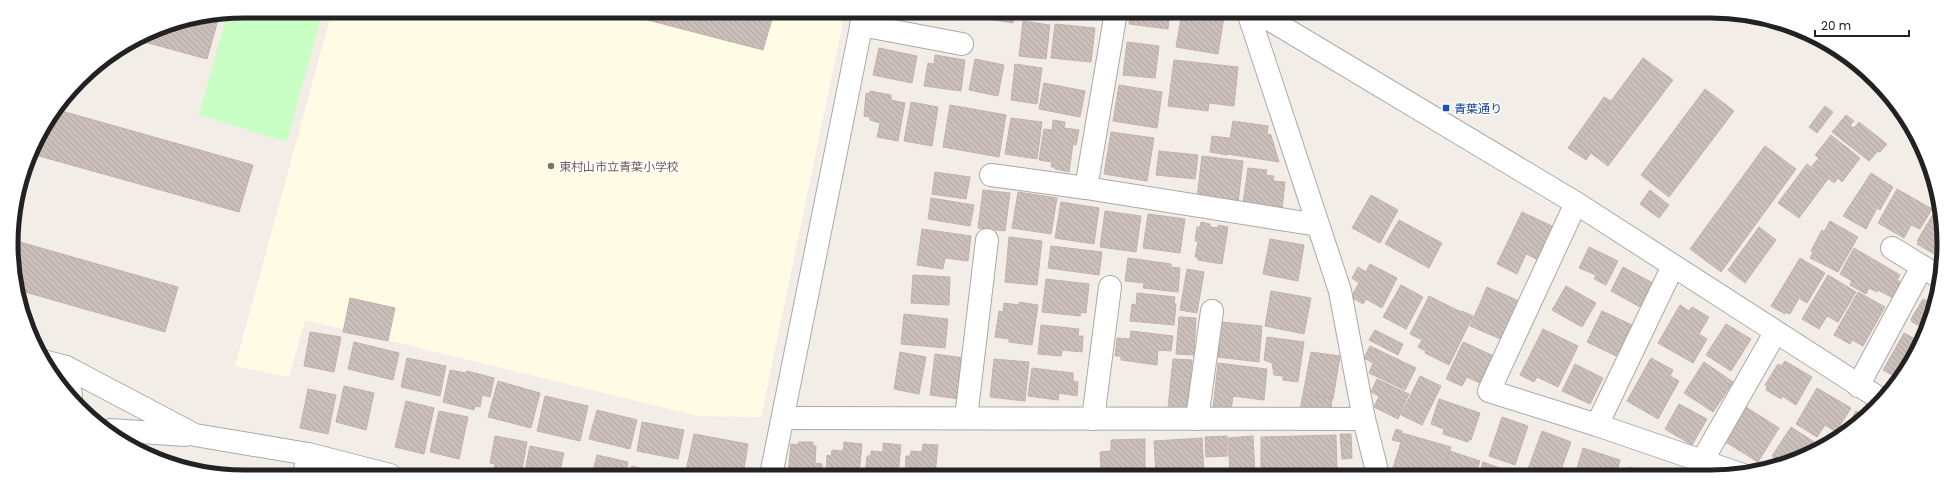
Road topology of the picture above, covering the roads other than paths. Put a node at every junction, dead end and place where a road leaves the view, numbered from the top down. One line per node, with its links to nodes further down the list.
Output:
1 (1115, 18): 7 (street)
2 (1250, 18): 9 (street)
3 (1267, 18): 8 (street)
4 (863, 19): 5 (street); 22 (street)
5 (962, 44)
6 (991, 175): 7 (street)
7 (1086, 188): 9 (street)
8 (1576, 204): 12 (street); 27 (street)
9 (1318, 225): 26 (street)
10 (987, 240): 23 (street)
11 (1892, 248): 13 (street)
12 (1673, 266): 17 (street); 27 (street)
13 (1922, 267): 14 (street); 20 (street)
14 (1935, 274)
15 (1110, 287): 24 (street)
16 (1212, 311): 25 (street)
17 (1775, 333): 20 (street); 30 (street)
18 (57, 365): 19 (street); 29 (street)
19 (64, 381)
20 (1858, 386): 21 (street)
21 (1877, 397)
22 (783, 418): 23 (street); 33 (street)
23 (966, 418): 24 (street)
24 (1093, 419): 25 (street)
25 (1197, 419): 26 (street)
26 (1364, 419): 34 (street)
27 (1597, 425): 30 (street)
28 (116, 430): 29 (street)
29 (195, 435): 31 (street)
30 (1702, 461): 35 (street)
31 (306, 465): 32 (street)
32 (348, 470)
33 (772, 470)
34 (1377, 470)
35 (1728, 470)

